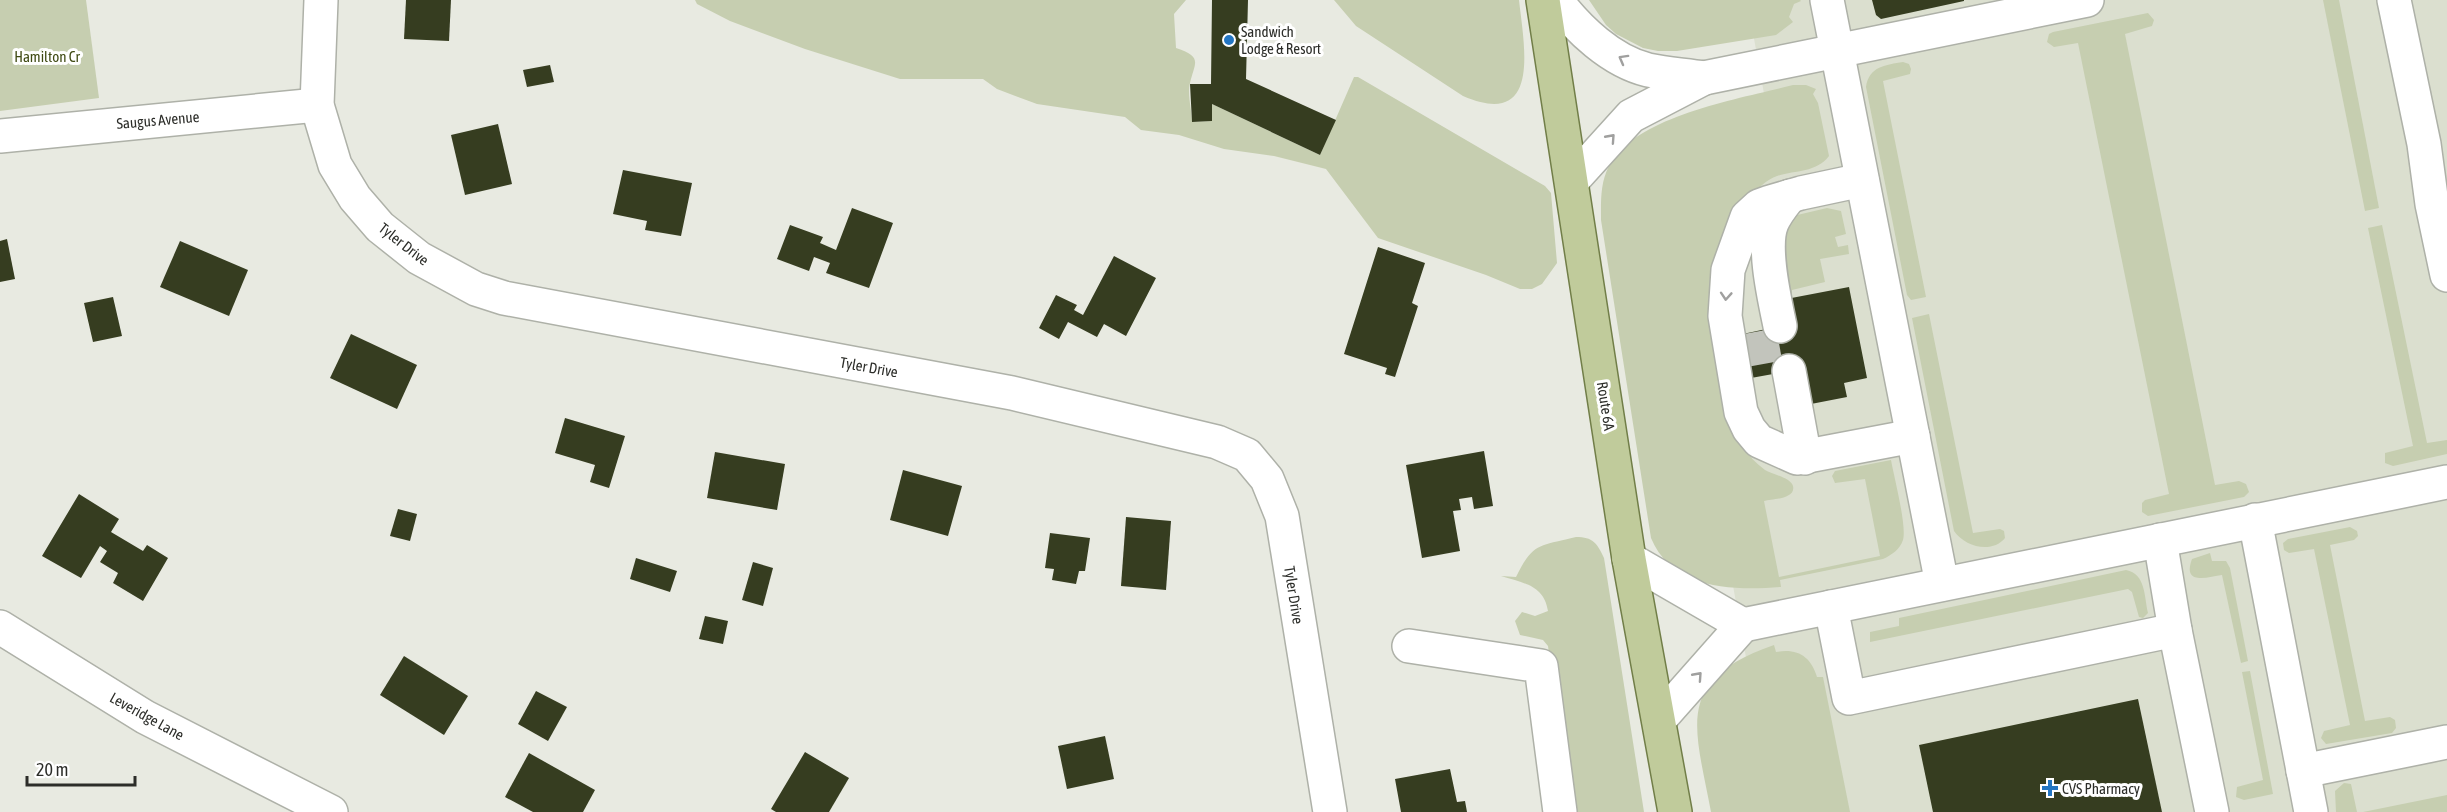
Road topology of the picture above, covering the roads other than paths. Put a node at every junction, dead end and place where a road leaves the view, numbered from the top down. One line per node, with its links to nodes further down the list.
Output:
1 (321, 0): 9 (street, Tyler Drive)
2 (1543, 0): 12 (main road, Route 6A)
3 (1556, 0): 8 (street, one-way to 3)
4 (1827, 0): 7 (street)
5 (2086, 0): 7 (street)
6 (2394, 0): 14 (street)
7 (1836, 51): 8 (street); 11 (street)
8 (1704, 78): 12 (street, one-way to 8)
9 (317, 105): 10 (street, Saugus Avenue); 33 (street, Tyler Drive)
10 (0, 136)
11 (1862, 180): 13 (street); 17 (street)
12 (1572, 181): 22 (main road, Route 6A)
13 (1780, 199): 15 (street); 18 (street, one-way to 18)
14 (2447, 275)
15 (1770, 328)
16 (1778, 373): 18 (street)
17 (1913, 436): 18 (street); 23 (street)
18 (1800, 456)
19 (2447, 482): 20 (street)
20 (2255, 520): 21 (street); 31 (street)
21 (2160, 540): 23 (street); 27 (street)
22 (1629, 559): 25 (street); 29 (main road, Route 6A)
23 (1942, 584): 24 (street)
24 (1831, 607): 25 (street); 27 (street)
25 (1743, 625): 29 (street, one-way to 25)
26 (0, 627): 32 (street, Leveridge Lane)
27 (2175, 630): 36 (street)
28 (1409, 646): 34 (street)
29 (1659, 720): 35 (main road, Route 6A)
30 (2447, 742): 31 (street)
31 (2303, 771): 37 (street)
32 (331, 812)
33 (1330, 812)
34 (1560, 812)
35 (1675, 812)
36 (2212, 812)
37 (2311, 812)

